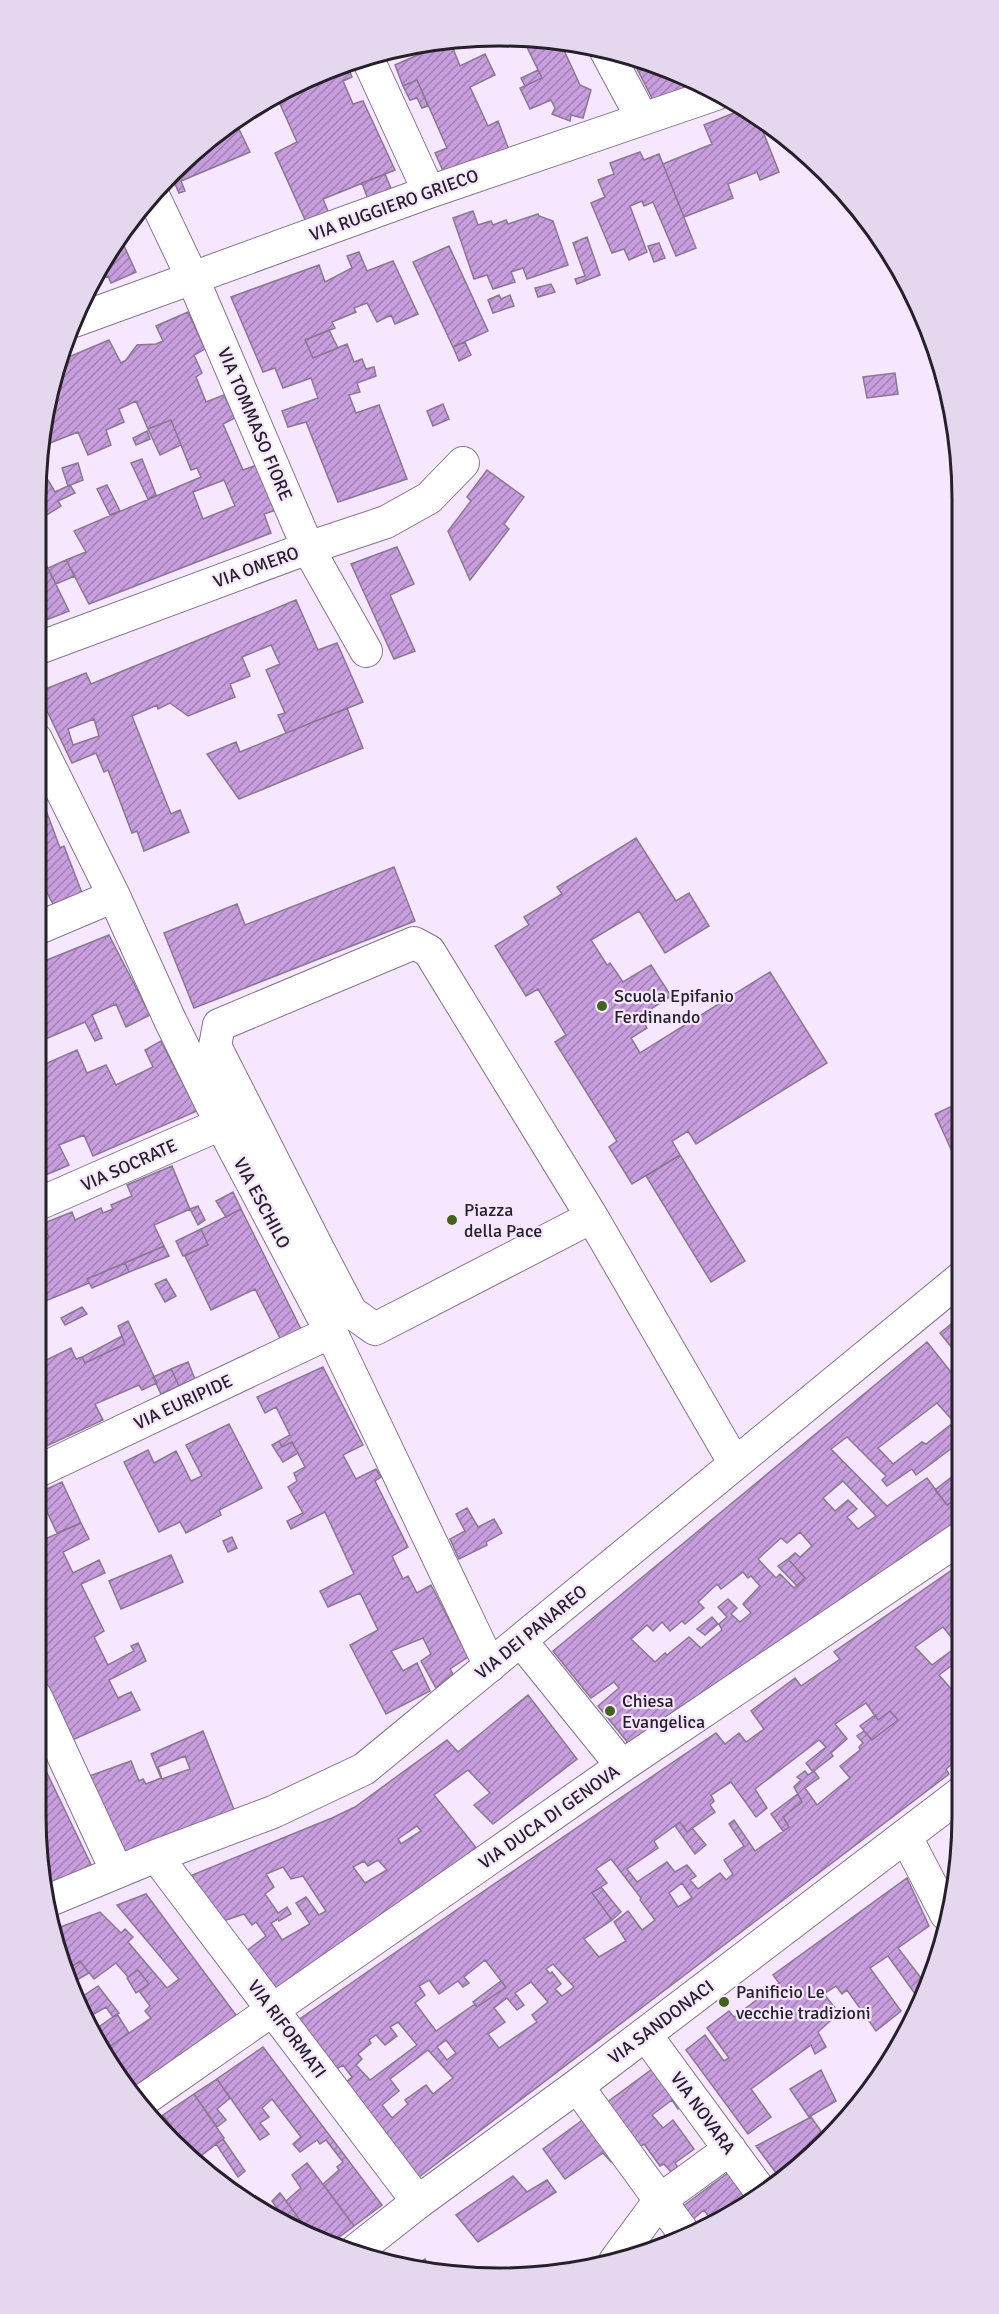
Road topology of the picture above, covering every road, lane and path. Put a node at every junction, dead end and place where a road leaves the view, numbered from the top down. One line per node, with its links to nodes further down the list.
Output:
1 (611, 61): 4 (street)
2 (371, 66): 5 (street)
3 (707, 97): 4 (street, VIA RUGGIERO GRIECO)
4 (642, 118): 5 (street, VIA RUGGIERO GRIECO)
5 (429, 192): 7 (street, VIA RUGGIERO GRIECO)
6 (157, 203): 7 (street, VIA TOMMASO FIORE)
7 (192, 277): 8 (street, VIA RUGGIERO GRIECO); 10 (street, VIA TOMMASO FIORE)
8 (85, 317)
9 (463, 463): 10 (street, VIA OMERO)
10 (308, 548): 11 (street, VIA OMERO); 12 (street, VIA TOMMASO FIORE)
11 (46, 645)
12 (366, 651)
13 (46, 759): 14 (street, VIA ESCHILO)
14 (114, 896): 15 (street); 16 (street, VIA ESCHILO)
15 (46, 925)
16 (221, 1125): 17 (street, VIA SOCRATE); 19 (street, VIA ESCHILO)
17 (46, 1201)
18 (592, 1217): 19 (street); 19 (street); 22 (street)
19 (304, 1252): 21 (street, VIA ESCHILO)
20 (952, 1286): 22 (street, VIA DEI PANAREO)
21 (331, 1332): 23 (street, VIA EURIPIDE); 26 (street, VIA ESCHILO)
22 (735, 1464): 25 (street, VIA DEI PANAREO)
23 (46, 1467)
24 (952, 1545): 28 (street, VIA DUCA DI GENOVA)
25 (521, 1641): 26 (street, VIA DEI PANAREO); 28 (street)
26 (490, 1666): 31 (street, VIA DEI PANAREO)
27 (46, 1718): 32 (street)
28 (622, 1766): 35 (street, VIA DUCA DI GENOVA)
29 (952, 1801): 30 (main road, VIA SANDONACI)
30 (906, 1837): 34 (street); 36 (main road, VIA SANDONACI)
31 (156, 1856): 32 (street, VIA DEI PANAREO); 35 (street, VIA RIFORMATI)
32 (117, 1872): 33 (street, VIA DEI PANAREO)
33 (54, 1898)
34 (943, 1908)
35 (273, 2009): 38 (street, VIA DUCA DI GENOVA); 42 (street, VIA RIFORMATI)
36 (645, 2034): 37 (main road, VIA SANDONACI); 39 (street, VIA NOVARA)
37 (577, 2086): 41 (street); 42 (main road, VIA SANDONACI)
38 (146, 2098)
39 (730, 2149): 40 (street, VIA NOVARA); 41 (street)
40 (757, 2187)
41 (660, 2200): 43 (street); 45 (street)
42 (418, 2202): 44 (main road, VIA SANDONACI)
43 (681, 2229)
44 (362, 2246)
45 (623, 2250)

